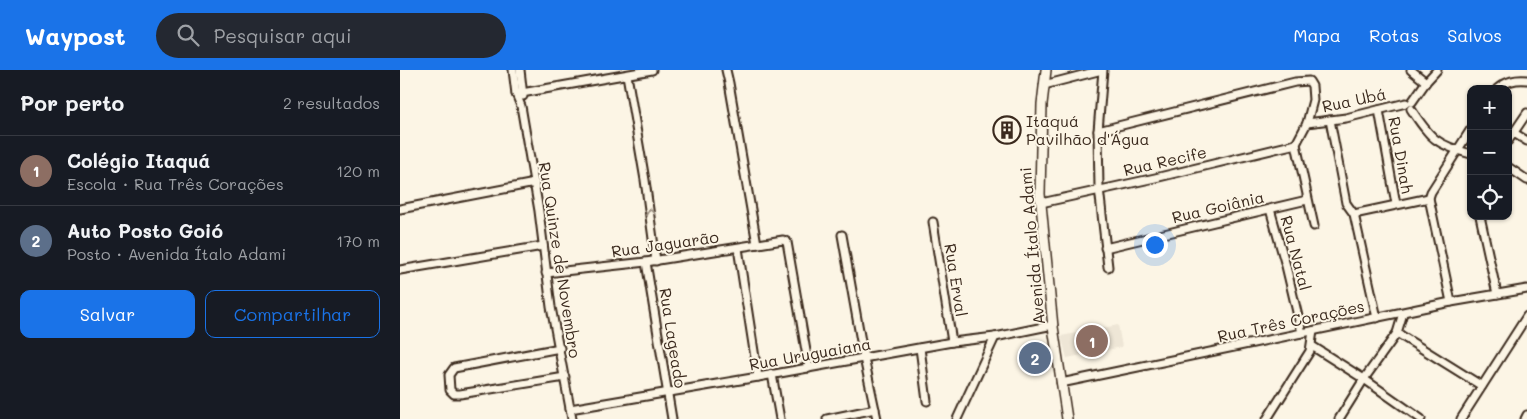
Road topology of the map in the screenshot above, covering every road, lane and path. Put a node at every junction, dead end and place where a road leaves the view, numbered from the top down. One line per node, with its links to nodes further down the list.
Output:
1 (513, 70): 14 (street, Rua Quinze de Novembro)
2 (520, 70): 14 (street, Rua Quinze de Novembro)
3 (652, 70): 9 (street)
4 (726, 70): 43 (street)
5 (1046, 70): 12 (main road, Avenida Ítalo Adami)
6 (1103, 70): 12 (street); 21 (street)
7 (1411, 70): 11 (street)
8 (1437, 70): 11 (street)
9 (627, 75): 14 (street); 47 (street, one-way to 9)
10 (1527, 80): 13 (street)
11 (1426, 82): 15 (street)
12 (1044, 85): 34 (main road, Avenida Ítalo Adami)
13 (1502, 85)
14 (520, 94): 30 (street, Rua Quinze de Novembro)
15 (1410, 104): 16 (street, Rua Ubá); 26 (street, Rua Ubá)
16 (1379, 110): 18 (street, Rua Ubá); 35 (street, Rua Dinah)
17 (1527, 113): 22 (street)
18 (1330, 120): 19 (street, Rua Ubá); 38 (street)
19 (1307, 123): 21 (street); 25 (street)
20 (1470, 130): 26 (street)
21 (1098, 131): 31 (street)
22 (1514, 133): 23 (street); 24 (street)
23 (1512, 136)
24 (1527, 141)
25 (1296, 144): 31 (street, Rua Recife); 33 (street)
26 (1457, 151): 27 (street, Rua Ubá); 32 (street)
27 (1467, 153)
28 (1512, 170): 29 (street)
29 (1527, 180)
30 (535, 183): 36 (street); 44 (street, Rua Quinze de Novembro)
31 (1099, 190): 34 (street, Rua Recife); 46 (street)
32 (1429, 198): 35 (street); 54 (street)
33 (1308, 200): 37 (street, Rua Goiânia); 41 (street)
34 (1041, 203): 58 (main road, Avenida Ítalo Adami)
35 (1396, 204): 38 (street)
36 (400, 209)
37 (1270, 209): 46 (street, Rua Goiânia); 60 (street, Rua Natal)
38 (1354, 214): 57 (street)
39 (1481, 220): 53 (street)
40 (933, 222): 63 (street, Rua Erval)
41 (1314, 226)
42 (842, 235): 67 (street)
43 (757, 244): 45 (street, Rua Jaguarão); 68 (street, Rua Jaguarão)
44 (544, 246): 50 (street); 51 (street, Rua Quinze de Novembro)
45 (738, 248): 47 (street, Rua Jaguarão); 71 (street)
46 (1105, 248): 49 (street)
47 (656, 261): 48 (street, Rua Jaguarão)
48 (646, 262): 51 (street, Rua Jaguarão); 75 (street, Rua Lageado)
49 (1108, 266)
50 (400, 270)
51 (546, 273): 65 (street, Rua Quinze de Novembro)
52 (1527, 289): 53 (street, Rua Três Corações)
53 (1497, 294): 54 (street, Rua Três Corações)
54 (1451, 302): 55 (street, Rua Três Corações)
55 (1403, 313): 57 (street, Rua Três Corações); 61 (street)
56 (1527, 316): 74 (street)
57 (1377, 318): 59 (street, Rua Três Corações)
58 (1053, 325): 62 (street, Rua Uruguaiana); 73 (main road, Avenida Ítalo Adami)
59 (1313, 331): 60 (street, Rua Três Corações); 64 (street)
60 (1302, 333): 73 (street, Rua Três Corações)
61 (1397, 333): 72 (street); 74 (street)
62 (995, 336): 63 (street, Rua Uruguaiana); 85 (street)
63 (952, 342): 66 (street, Rua Uruguaiana)
64 (1312, 346): 72 (street); 87 (street)
65 (560, 348): 70 (street, Rua Quinze de Novembro); 70 (street)
66 (920, 348): 67 (street, Rua Uruguaiana); 76 (street)
67 (864, 358): 68 (street, Rua Uruguaiana); 78 (street)
68 (809, 368): 69 (street, Rua Uruguaiana)
69 (772, 374): 71 (street, Rua Uruguaiana); 82 (street)
70 (565, 377): 77 (street, Rua Quinze de Novembro)
71 (758, 377): 75 (street, Rua Uruguaiana)
72 (1364, 379): 88 (street); 89 (street)
73 (1061, 383): 86 (main road, Avenida Ítalo Adami)
74 (1482, 386): 90 (street)
75 (667, 393): 77 (street, Rua Uruguaiana); 81 (street, Rua Lageado)
76 (927, 401)
77 (570, 409): 80 (street, Rua Quinze de Novembro)
78 (875, 409): 83 (street); 84 (street)
79 (1527, 415): 91 (street)
80 (572, 419)
81 (672, 419)
82 (780, 419)
83 (827, 419)
84 (877, 419)
85 (957, 419)
86 (1067, 419)
87 (1267, 419)
88 (1339, 419)
89 (1421, 419)
90 (1462, 419)
91 (1524, 419)

